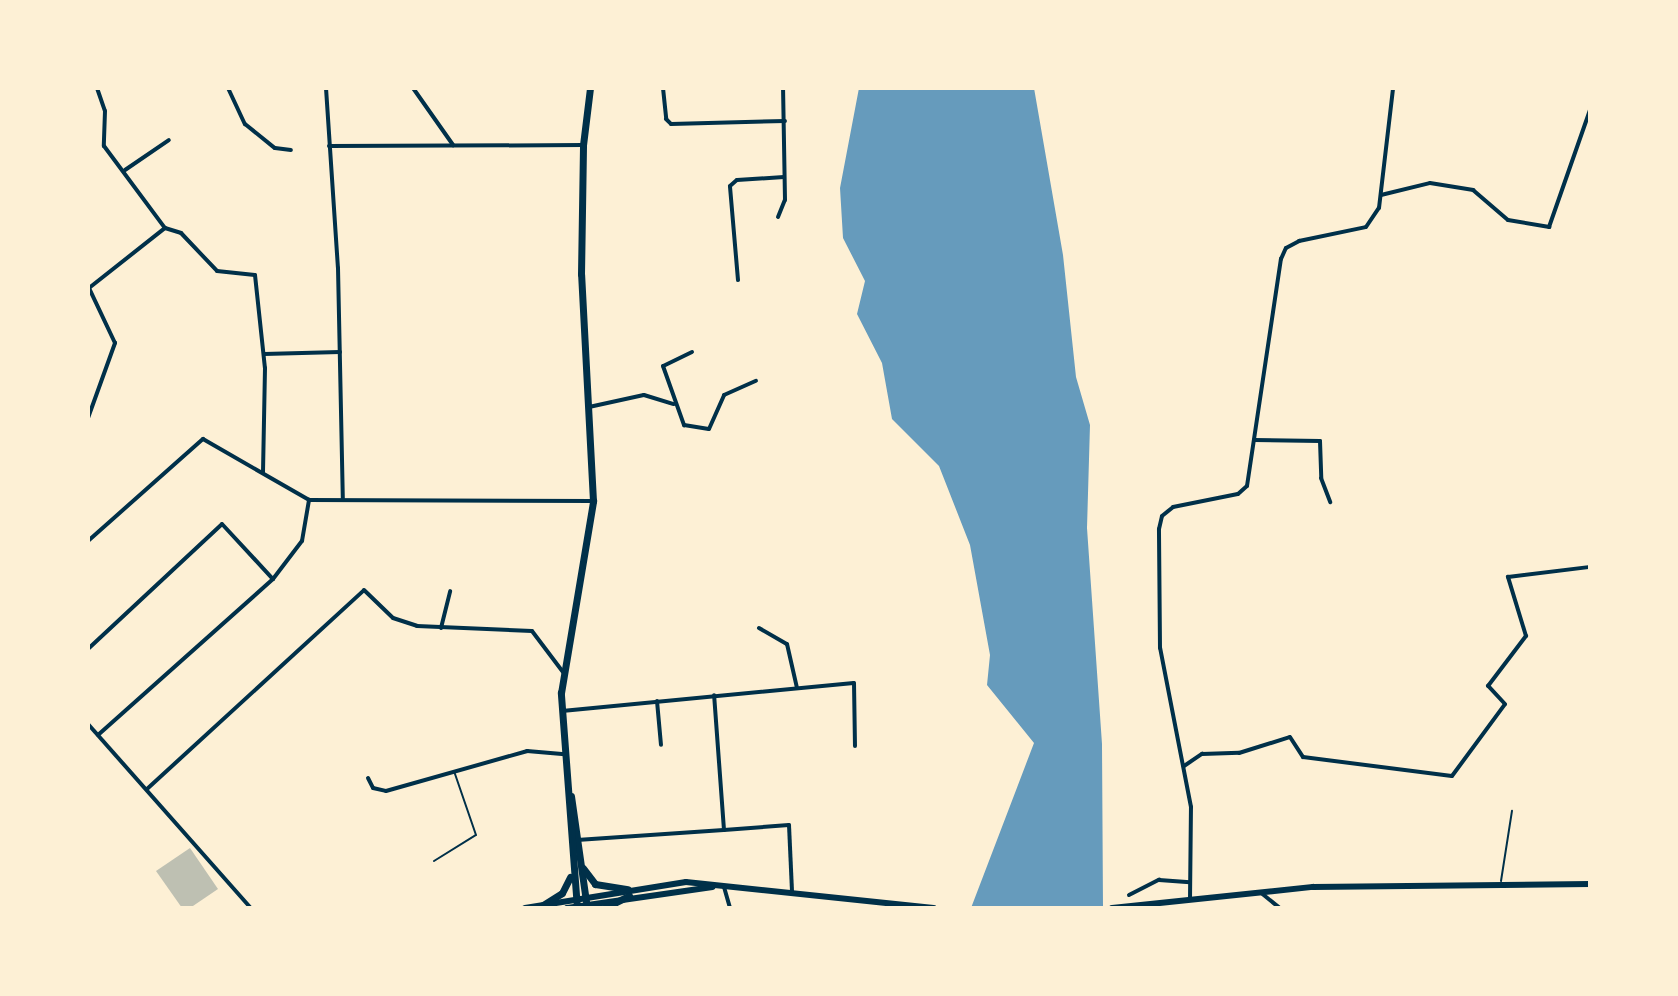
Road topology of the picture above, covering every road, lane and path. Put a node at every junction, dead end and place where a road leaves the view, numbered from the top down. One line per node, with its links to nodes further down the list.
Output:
1 (97, 88): 16 (street)
2 (228, 88): 15 (street)
3 (326, 88): 14 (street)
4 (413, 88): 12 (street)
5 (590, 88): 13 (main road)
6 (663, 88): 10 (street)
7 (783, 88): 10 (street)
8 (1393, 88): 18 (street)
9 (1590, 110): 18 (street)
10 (785, 121): 17 (street)
11 (169, 140): 16 (street)
12 (453, 145): 13 (street); 14 (street)
13 (583, 145): 28 (main road)
14 (328, 146): 23 (street)
15 (291, 150)
16 (125, 170): 20 (street)
17 (784, 177): 19 (street); 21 (street)
18 (1381, 195): 30 (street)
19 (778, 217)
20 (165, 228): 22 (street); 25 (street)
21 (738, 280)
22 (88, 287): 29 (street)
23 (340, 352): 25 (street); 32 (street)
24 (692, 352): 27 (street)
25 (264, 354): 31 (street)
26 (756, 381): 27 (street)
27 (674, 404): 28 (street)
28 (589, 407): 34 (main road)
29 (88, 418)
30 (1254, 440): 35 (street); 53 (street)
31 (263, 472): 33 (street); 36 (street)
32 (343, 499): 33 (street); 34 (street)
33 (309, 500): 38 (street)
34 (593, 501): 43 (main road)
35 (1330, 502)
36 (88, 541)
37 (1590, 567): 53 (street)
38 (273, 579): 42 (street); 49 (street)
39 (450, 591): 40 (street)
40 (441, 628): 43 (street); 56 (street)
41 (759, 628): 44 (street)
42 (88, 649)
43 (563, 672): 47 (main road)
44 (797, 688): 45 (street); 51 (street)
45 (714, 695): 46 (street); 58 (street)
46 (657, 701): 47 (street); 50 (street)
47 (562, 711): 52 (main road)
48 (88, 724): 49 (street)
49 (98, 735): 56 (street)
50 (661, 745)
51 (855, 746)
52 (565, 754): 54 (street); 59 (main road); 61 (main road)
53 (1184, 766): 62 (street)
54 (455, 773): 55 (street); 60 (lane)
55 (368, 778)
56 (147, 789): 74 (street)
57 (1512, 811): 63 (lane)
58 (724, 830): 59 (street); 66 (street)
59 (577, 840): 61 (main road)
60 (434, 861)
61 (576, 864): 68 (main road); 71 (main road); 72 (main road)
62 (1190, 882): 69 (street); 70 (street)
63 (1500, 883): 64 (main road); 67 (main road)
64 (1589, 884)
65 (724, 886): 66 (main road); 68 (main road); 78 (street)
66 (792, 892): 79 (main road)
67 (1260, 892): 70 (main road); 81 (street)
68 (629, 893): 71 (main road); 77 (main road)
69 (1129, 895)
70 (1190, 900): 73 (main road)
71 (581, 904): 72 (main road); 76 (main road)
72 (543, 905): 75 (main road)
73 (1148, 906): 80 (main road)
74 (251, 908)
75 (525, 908)
76 (567, 908)
77 (604, 908)
78 (730, 908)
79 (934, 908)
80 (1112, 908)
81 (1280, 908)

